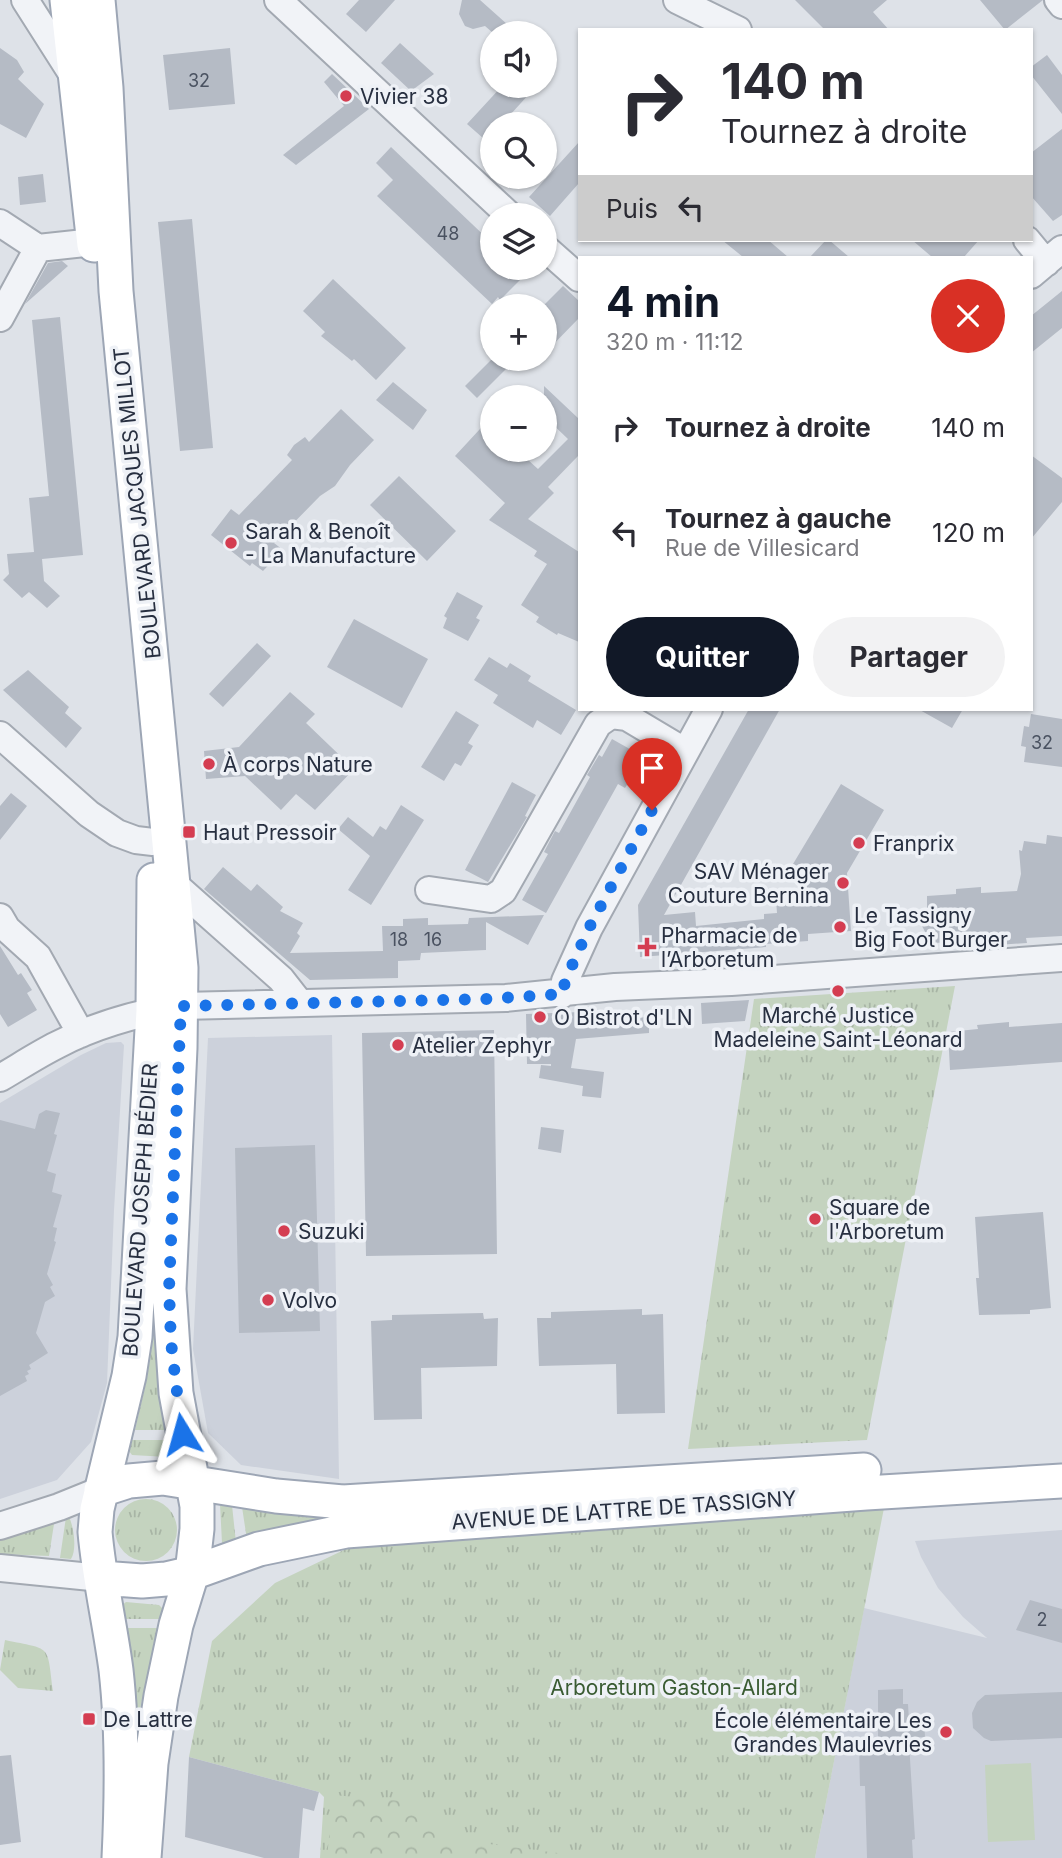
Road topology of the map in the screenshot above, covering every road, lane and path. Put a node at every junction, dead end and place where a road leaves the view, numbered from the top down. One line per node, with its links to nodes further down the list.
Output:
1 (25, 0): 9 (street, BOULEVARD JACQUES MILLOT)
2 (67, 0): 9 (main road, BOULEVARD JACQUES MILLOT)
3 (98, 0): 23 (main road, BOULEVARD JACQUES MILLOT)
4 (278, 0): 10 (street)
5 (677, 0): 8 (street)
6 (1058, 0): 7 (street)
7 (1062, 5)
8 (734, 28)
9 (74, 77): 12 (main road, BOULEVARD JACQUES MILLOT)
10 (496, 203)
11 (0, 223): 14 (street)
12 (94, 242): 14 (street); 22 (main road, BOULEVARD JACQUES MILLOT)
13 (1029, 242): 16 (street)
14 (38, 247): 18 (street)
15 (557, 259): 17 (street)
16 (1046, 262)
17 (578, 277)
18 (0, 318)
19 (708, 711): 21 (street)
20 (0, 735): 22 (street)
21 (684, 751): 24 (street); 27 (street)
22 (153, 842): 29 (main road, BOULEVARD JACQUES MILLOT)
23 (174, 884): 28 (street); 29 (main road, BOULEVARD JACQUES MILLOT)
24 (429, 890)
25 (0, 917): 30 (street)
26 (1062, 958): 27 (street)
27 (563, 994): 28 (street)
28 (299, 1002): 29 (street)
29 (167, 1009): 30 (street); 34 (main road, BOULEVARD JOSEPH BÉDIER); 35 (main road, BOULEVARD JOSEPH BÉDIER)
30 (81, 1034): 31 (street)
31 (0, 1078)
32 (1062, 1458): 34 (main road, AVENUE DE LATTRE DE TASSIGNY)
33 (1062, 1481): 38 (main road, AVENUE DE LATTRE DE TASSIGNY)
34 (192, 1483): 35 (main road); 38 (main road)
35 (101, 1490): 36 (street); 39 (main road)
36 (0, 1526)
37 (0, 1568): 39 (street)
38 (192, 1573): 39 (main road); 41 (main road)
39 (101, 1578): 40 (main road)
40 (119, 1858)
41 (144, 1858)

